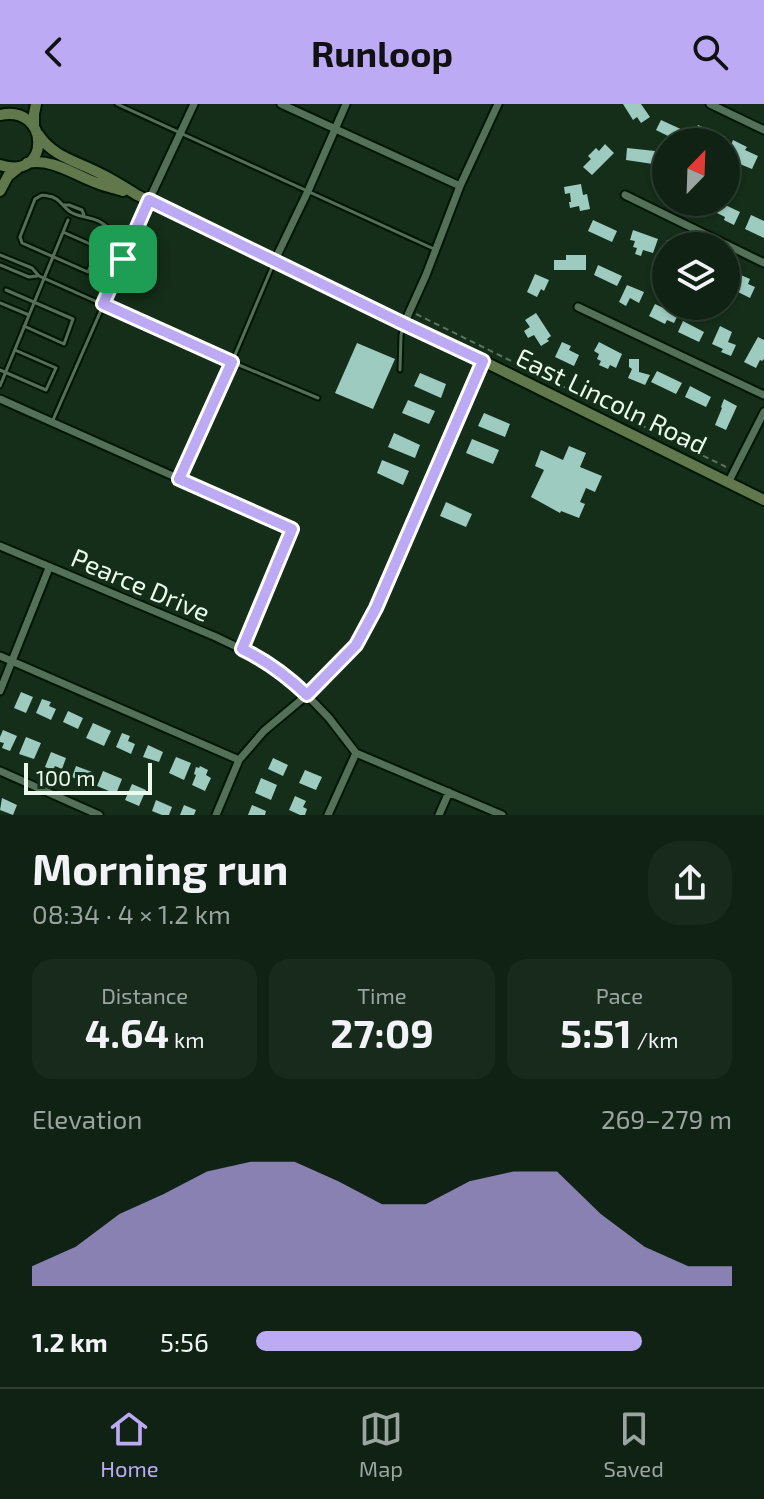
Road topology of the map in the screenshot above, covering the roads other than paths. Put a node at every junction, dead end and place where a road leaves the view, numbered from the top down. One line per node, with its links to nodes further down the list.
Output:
1 (20, 104): 9 (main road)
2 (36, 104): 11 (main road)
3 (117, 104): 13 (lane)
4 (194, 104): 13 (street)
5 (281, 104): 10 (street)
6 (346, 104): 10 (street)
7 (498, 104): 16 (street)
8 (710, 104): 12 (street)
9 (3, 114): 11 (main road, East Lincoln Road)
10 (335, 129): 16 (street); 18 (street)
11 (36, 130): 15 (main road); 19 (main road, East Lincoln Road)
12 (764, 130)
13 (181, 134): 18 (lane); 21 (street)
14 (0, 165): 15 (main road, East Lincoln Road)
15 (23, 165): 17 (main road); 19 (main road, East Lincoln Road)
16 (460, 186): 26 (street)
17 (0, 191)
18 (308, 191): 26 (lane); 30 (street)
19 (137, 195): 21 (main road, East Lincoln Road)
20 (625, 195): 31 (street)
21 (149, 200): 29 (lane); 30 (main road, East Lincoln Road)
22 (68, 220): 23 (lane)
23 (63, 232): 24 (lane); 28 (lane)
24 (98, 248): 25 (lane); 28 (lane)
25 (104, 250): 28 (lane); 29 (lane)
26 (435, 250): 40 (street)
27 (0, 255): 33 (lane)
28 (53, 257): 33 (lane)
29 (123, 259): 37 (lane)
30 (274, 262): 40 (main road, East Lincoln Road); 44 (lane)
31 (764, 263)
32 (0, 265): 33 (lane)
33 (42, 277): 35 (lane); 37 (lane)
34 (6, 290): 35 (lane)
35 (34, 302): 39 (lane); 41 (lane)
36 (0, 303): 39 (lane)
37 (103, 304): 44 (lane); 53 (lane)
38 (578, 307): 49 (street)
39 (29, 315): 41 (lane)
40 (404, 324): 43 (main road, East Lincoln Road); 46 (lane)
41 (24, 326): 42 (lane)
42 (15, 350): 47 (lane); 47 (lane)
43 (483, 361): 55 (main road, East Lincoln Road); 63 (street)
44 (232, 362): 50 (lane); 54 (lane)
45 (0, 370): 47 (lane)
46 (400, 370)
47 (5, 372): 48 (lane)
48 (0, 386)
49 (764, 395)
50 (318, 398)
51 (0, 399): 53 (street)
52 (764, 412): 55 (street)
53 (52, 422): 54 (street)
54 (179, 479): 59 (street)
55 (728, 483): 56 (main road, East Lincoln Road)
56 (764, 500)
57 (0, 546): 58 (street, Pearce Drive)
58 (49, 568): 59 (street, Pearce Drive); 61 (street)
59 (242, 649): 63 (street, Pearce Drive)
60 (0, 656): 61 (street)
61 (12, 662): 62 (street); 65 (street)
62 (0, 691)
63 (307, 695): 64 (street, Pearce Drive); 65 (street)
64 (356, 753): 67 (street, Pearce Drive); 70 (street)
65 (239, 760): 69 (street)
66 (0, 771): 68 (street)
67 (449, 792): 71 (street); 72 (street, Pearce Drive)
68 (99, 815)
69 (216, 815)
70 (328, 815)
71 (439, 815)
72 (502, 815)

